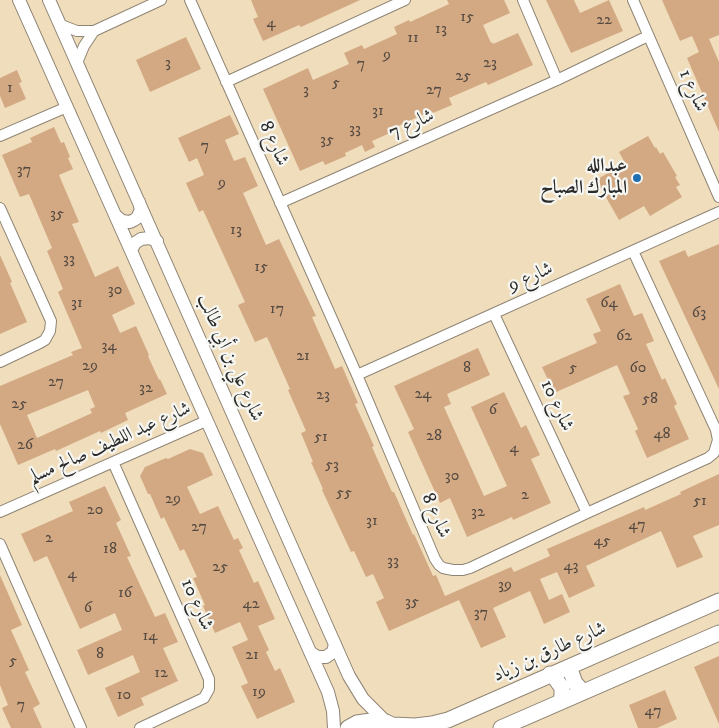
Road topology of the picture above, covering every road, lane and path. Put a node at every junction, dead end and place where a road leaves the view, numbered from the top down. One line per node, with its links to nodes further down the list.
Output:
1 (19, 0): 15 (street)
2 (49, 0): 9 (street, شارع علي بن أبي طالب)
3 (161, 0): 8 (street)
4 (190, 0): 14 (street, شارع 8)
5 (405, 0): 14 (street)
6 (523, 0): 13 (street)
7 (633, 0): 11 (street, شارع 1)
8 (148, 3): 10 (street)
9 (61, 25): 10 (street); 12 (street, شارع علي بن أبي طالب)
10 (94, 31): 12 (street)
11 (648, 36): 13 (street, شارع 7); 17 (street, شارع 1)
12 (77, 63): 18 (street, شارع علي بن أبي طالب)
13 (557, 80): 19 (street, شارع 7)
14 (226, 82): 19 (street, شارع 8)
15 (67, 107): 16 (street); 22 (street)
16 (0, 136)
17 (719, 197)
18 (139, 202): 22 (street); 23 (street, شارع علي بن أبي طالب)
19 (280, 203): 28 (street, شارع 8)
20 (0, 208): 27 (street)
21 (719, 212): 25 (street, شارع 9)
22 (116, 215): 24 (street)
23 (157, 241): 24 (street); 36 (street, شارع علي بن أبي طالب)
24 (131, 250): 29 (street)
25 (634, 251): 26 (street, شارع 9); 32 (street, شارع 8)
26 (494, 314): 28 (street, شارع 9); 32 (street, شارع 10)
27 (0, 362)
28 (358, 375): 32 (street, شارع 8)
29 (206, 421): 30 (street, شارع عبد اللطيف صالح مسلم); 37 (street)
30 (113, 462): 31 (street, شارع عبد اللطيف صالح مسلم); 44 (street, شارع 10)
31 (0, 512)
32 (587, 513)
33 (0, 544): 43 (street)
34 (719, 601): 38 (main road, شارع طارق بن زياد)
35 (719, 633): 40 (main road)
36 (335, 644): 37 (street); 42 (street, شارع علي بن أبي طالب)
37 (310, 652): 45 (street)
38 (570, 666): 39 (main road, شارع طارق بن زياد); 40 (main road)
39 (550, 674): 41 (main road); 42 (main road, شارع طارق بن زياد)
40 (583, 692): 41 (main road)
41 (561, 701): 47 (main road)
42 (392, 725): 46 (main road, شارع طارق بن زياد)
43 (80, 728)
44 (140, 728)
45 (334, 728)
46 (348, 728)
47 (501, 728)

